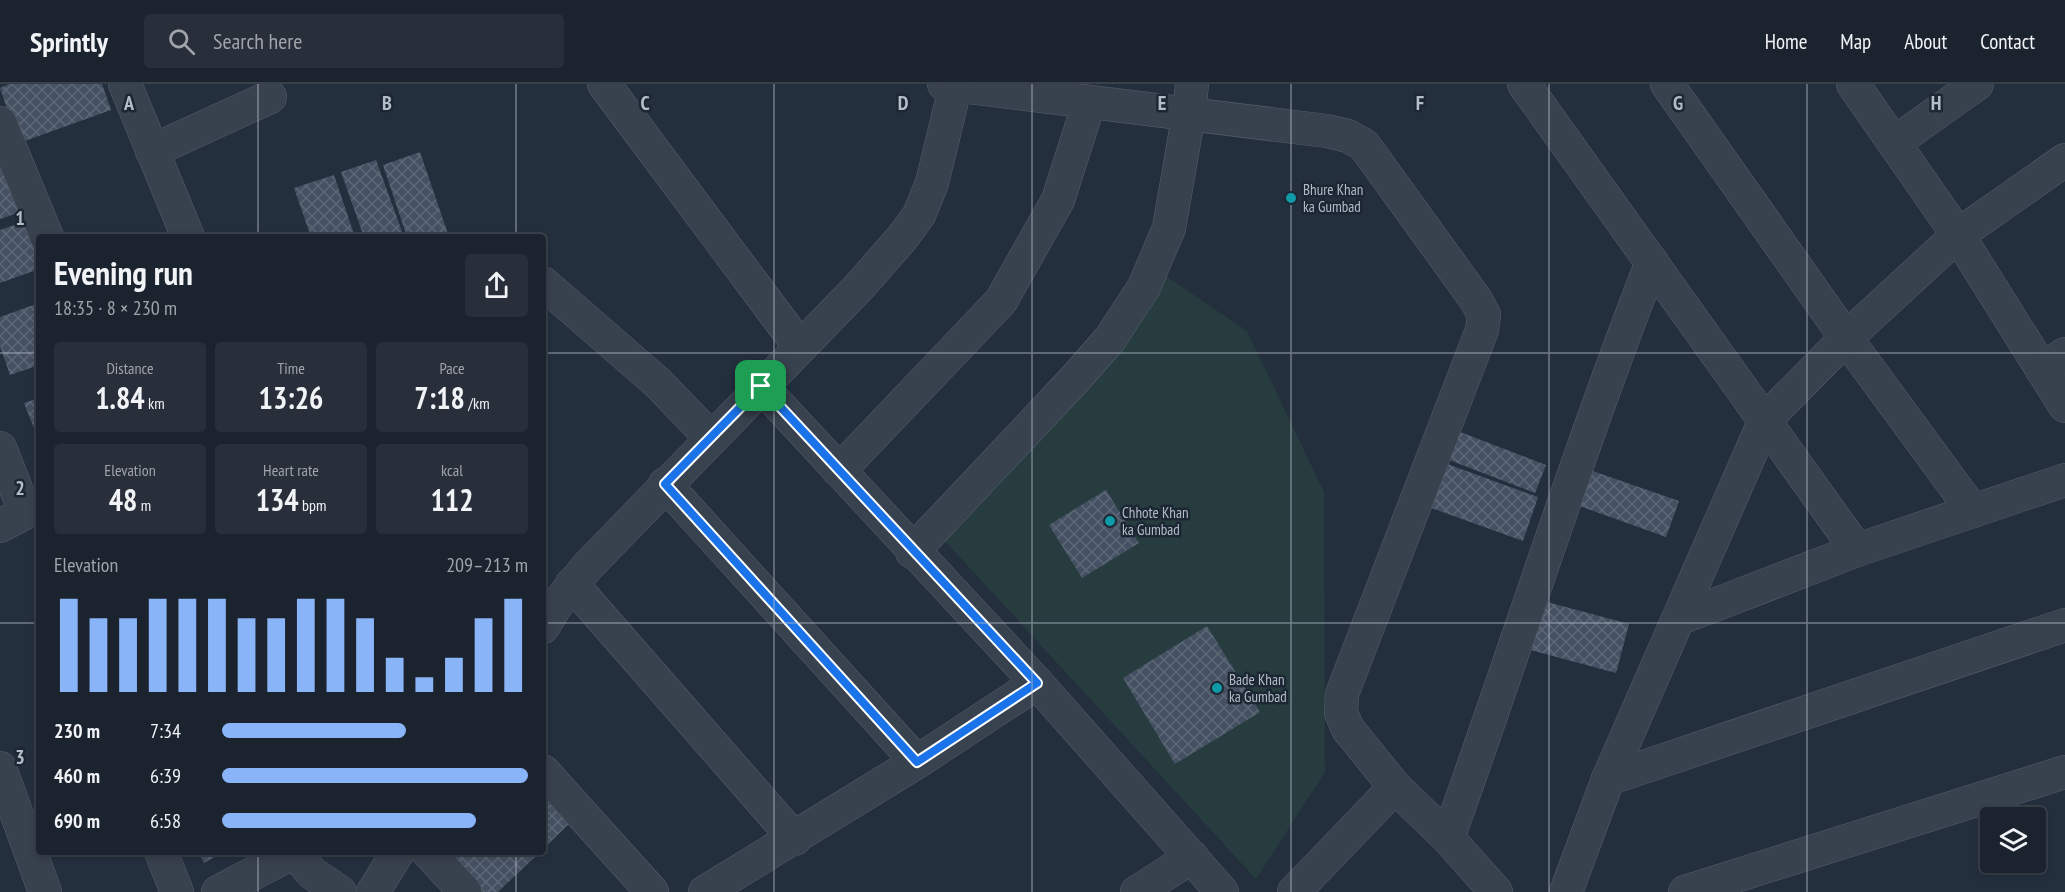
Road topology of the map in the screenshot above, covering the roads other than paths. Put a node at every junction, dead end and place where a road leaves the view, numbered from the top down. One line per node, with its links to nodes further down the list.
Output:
1 (125, 84): 13 (street)
2 (604, 84): 21 (street)
3 (1524, 84): 18 (street)
4 (1667, 84): 20 (street)
5 (1853, 84): 12 (street)
6 (1977, 84): 12 (street)
7 (951, 85): 10 (street); 21 (street)
8 (270, 97): 13 (street)
9 (1190, 98): 10 (street); 34 (street); 45 (street)
10 (1089, 103): 28 (street)
11 (0, 123): 15 (street)
12 (1894, 143): 17 (street)
13 (152, 151): 16 (street)
14 (2065, 160): 17 (street)
15 (47, 234)
16 (187, 234)
17 (1958, 235): 20 (street); 22 (street)
18 (1652, 262): 25 (street); 47 (street)
19 (546, 286): 26 (street)
20 (1846, 338): 25 (street); 31 (street)
21 (800, 347): 23 (street)
22 (2053, 362): 24 (street)
23 (761, 386): 26 (street); 28 (street)
24 (2065, 406)
25 (1765, 420): 33 (street); 36 (street)
26 (710, 437): 30 (street)
27 (0, 448): 32 (street)
28 (839, 471): 34 (street)
29 (2065, 480): 31 (street)
30 (665, 484): 35 (street); 40 (street)
31 (1973, 511): 33 (street)
32 (0, 526)
33 (1857, 550): 36 (street)
34 (912, 552): 39 (street)
35 (572, 584): 37 (street); 46 (street)
36 (1678, 619): 44 (street)
37 (546, 623)
38 (2065, 625): 44 (street)
39 (1037, 683): 40 (street); 53 (street)
40 (917, 762): 46 (street)
41 (0, 768): 55 (street)
42 (2065, 772): 67 (street)
43 (546, 774): 61 (street)
44 (1608, 779): 66 (street)
45 (1395, 787): 47 (street); 65 (street)
46 (795, 838): 62 (street)
47 (1448, 838): 54 (street)
48 (162, 855): 56 (street)
49 (288, 855): 57 (street)
50 (297, 855): 58 (street)
51 (396, 855): 59 (street)
52 (431, 855): 60 (street)
53 (1192, 857): 63 (street); 64 (street)
54 (1488, 889)
55 (45, 892)
56 (177, 892)
57 (218, 892)
58 (340, 892)
59 (374, 892)
60 (465, 892)
61 (652, 892)
62 (705, 892)
63 (1137, 892)
64 (1222, 892)
65 (1294, 892)
66 (1566, 892)
67 (1685, 892)

